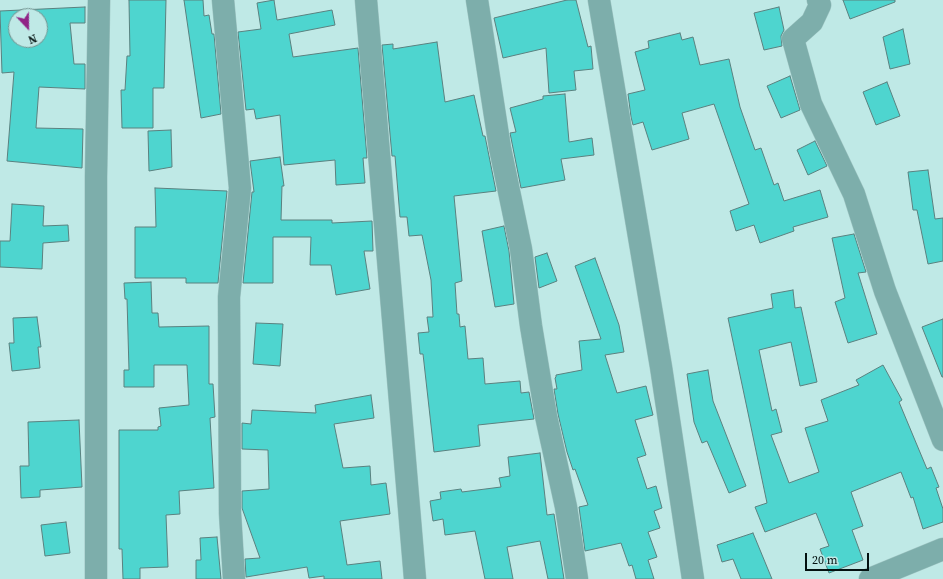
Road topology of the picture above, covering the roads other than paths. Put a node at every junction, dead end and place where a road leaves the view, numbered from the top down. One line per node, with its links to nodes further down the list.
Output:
1 (99, 0): 9 (street)
2 (223, 0): 10 (street)
3 (366, 0): 11 (street)
4 (477, 0): 12 (street)
5 (599, 0): 13 (street)
6 (818, 0): 7 (street)
7 (943, 440)
8 (943, 549): 14 (street)
9 (96, 579)
10 (234, 579)
11 (416, 579)
12 (577, 579)
13 (693, 579)
14 (870, 579)

